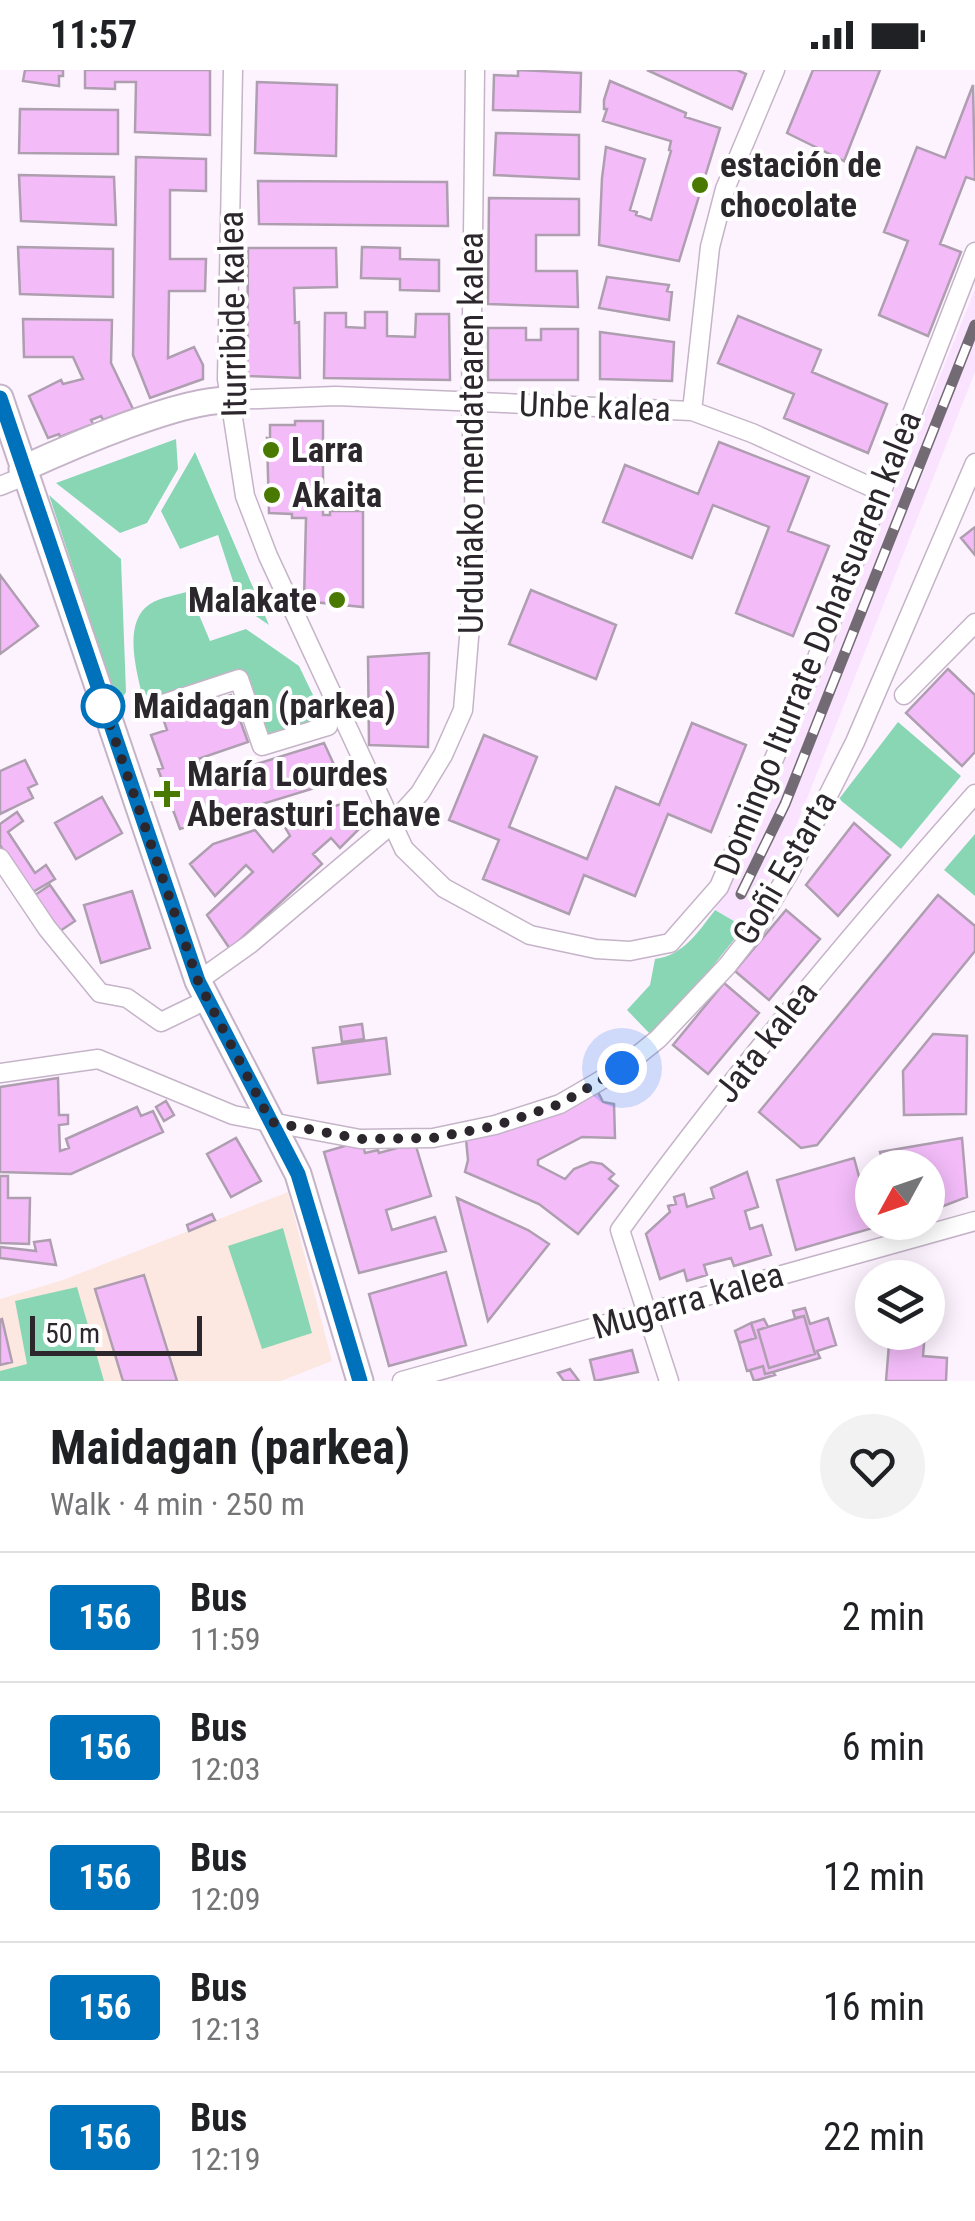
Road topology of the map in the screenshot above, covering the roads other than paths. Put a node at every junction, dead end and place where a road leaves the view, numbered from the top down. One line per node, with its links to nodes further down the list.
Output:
1 (233, 70): 6 (street, Iturribide kalea)
2 (475, 70): 7 (street, Urduñako mendatearen kalea)
3 (775, 70): 8 (street)
4 (975, 252): 12 (street, Domingo Iturrate Dohatsuaren kalea)
5 (0, 398): 10 (street)
6 (230, 400): 7 (street, Unbe kalea); 10 (street); 18 (street, Iturribide kalea)
7 (471, 402): 8 (street, Unbe kalea); 18 (street, Urduñako mendatearen kalea)
8 (692, 410): 12 (street, Unbe kalea)
9 (975, 463): 22 (street, Goñi Estarta)
10 (24, 472): 11 (street); 20 (street)
11 (0, 486)
12 (882, 492): 18 (street, Domingo Iturrate Dohatsuaren kalea)
13 (975, 623): 14 (street)
14 (904, 694)
15 (156, 706): 16 (street)
16 (328, 726)
17 (975, 794): 24 (street, Jata kalea)
18 (392, 824): 20 (street, Urduñako mendatearen kalea)
19 (0, 858): 20 (street)
20 (196, 994): 22 (street)
21 (0, 1073): 22 (street, Goñi Estarta)
22 (271, 1122): 25 (street)
23 (975, 1221): 24 (street, Mugarra kalea)
24 (645, 1312): 26 (street, Mugarra kalea); 27 (street)
25 (360, 1381)
26 (402, 1381)
27 (670, 1381)

